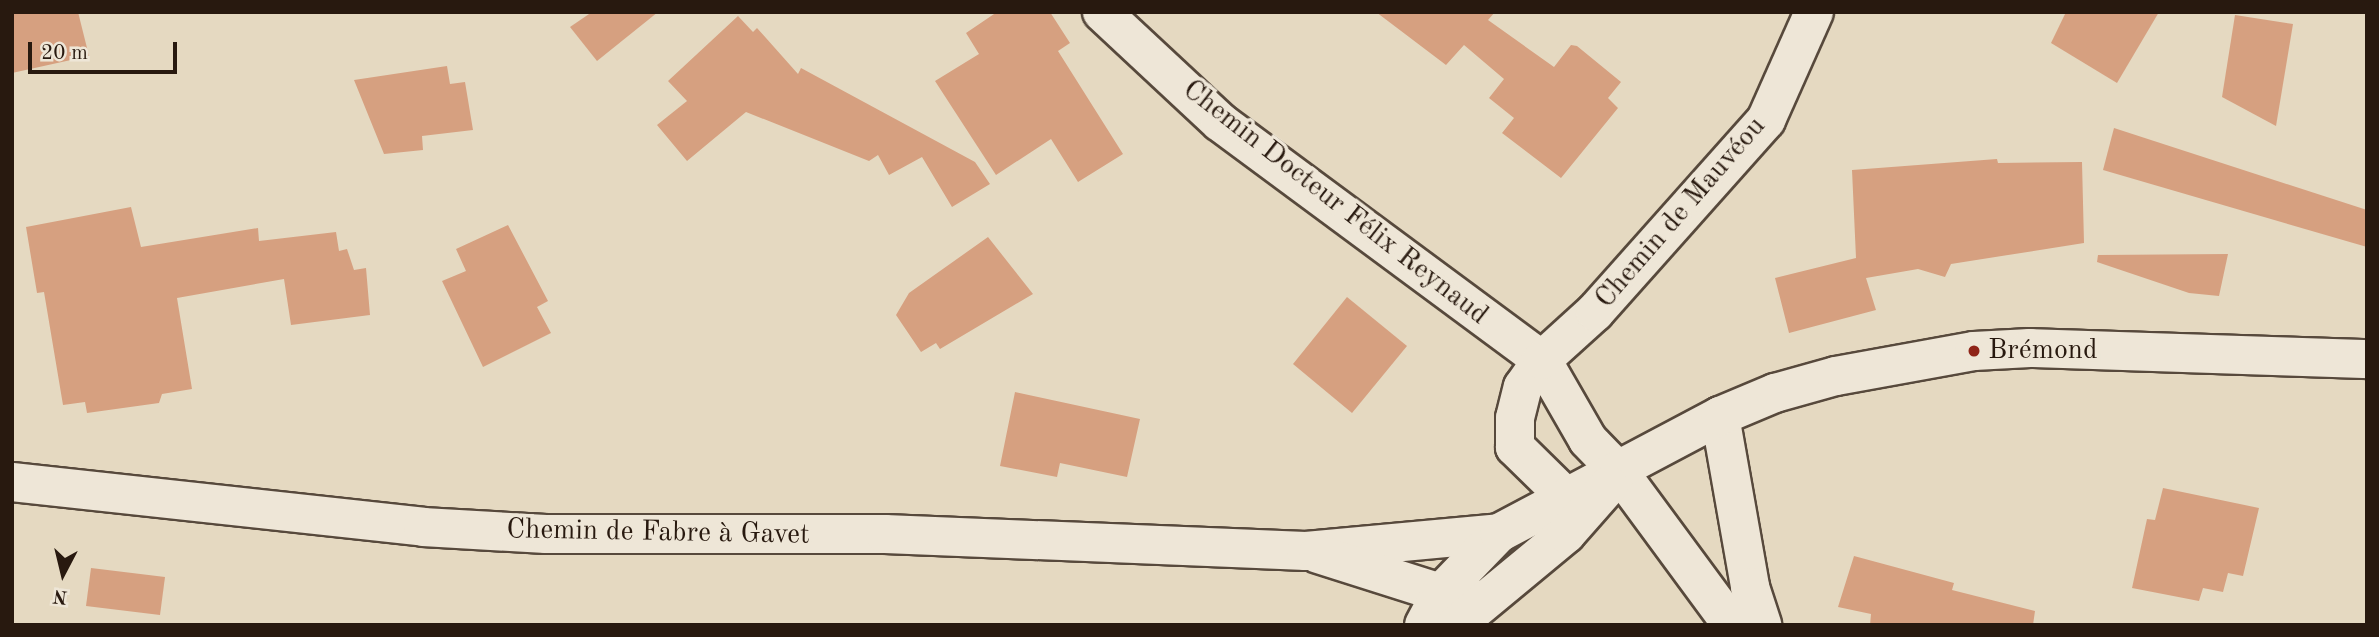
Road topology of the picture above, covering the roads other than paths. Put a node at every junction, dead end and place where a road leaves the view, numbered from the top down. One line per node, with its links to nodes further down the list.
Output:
1 (1102, 12): 4 (street, Chemin Docteur Félix Reynaud)
2 (1814, 12): 4 (street, Chemin de Mauvéou)
3 (2367, 359): 5 (street)
4 (1542, 360): 6 (street); 8 (street, Chemin de Mauvéou)
5 (1720, 416): 6 (street); 13 (street)
6 (1620, 473): 8 (street); 12 (street)
7 (12, 482): 10 (street, Chemin de Fabre à Gavet)
8 (1580, 500): 9 (street); 11 (street)
9 (1499, 533): 10 (street, Chemin de Fabre à Gavet); 11 (street)
10 (1306, 551): 11 (street, Chemin de Fabre à Gavet)
11 (1440, 614)
12 (1732, 625)
13 (1762, 625)

